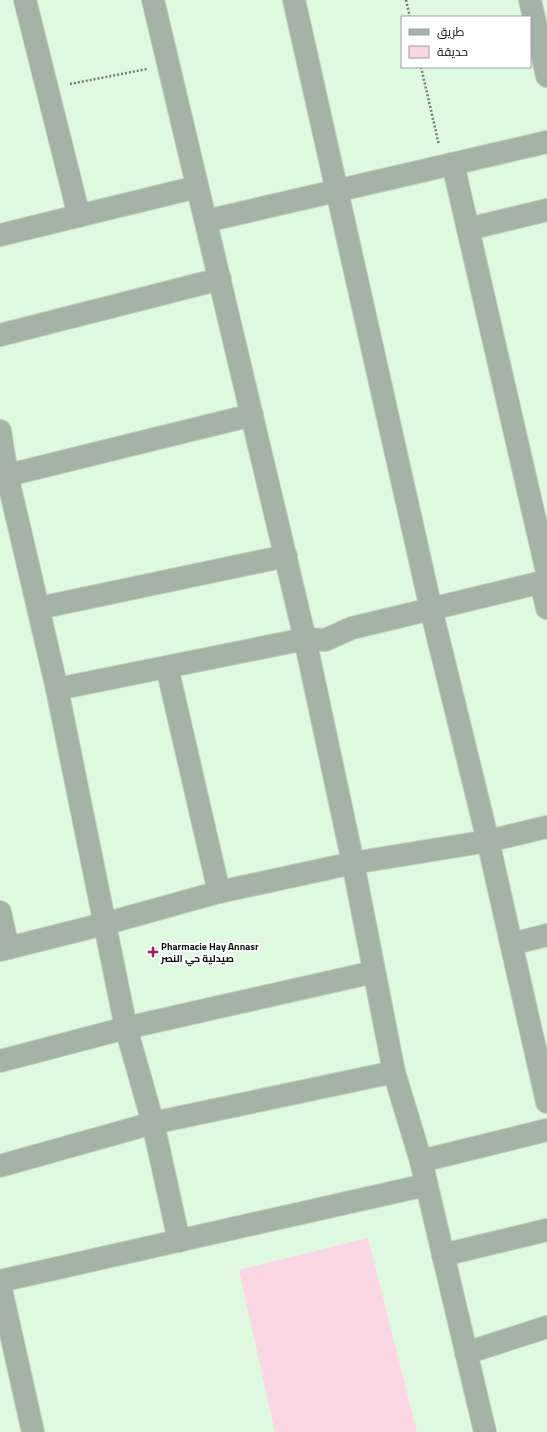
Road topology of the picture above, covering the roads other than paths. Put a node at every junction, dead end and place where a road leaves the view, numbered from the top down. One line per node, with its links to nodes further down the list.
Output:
1 (25, 0): 11 (street)
2 (152, 0): 8 (street)
3 (294, 0): 9 (street)
4 (530, 0): 5 (street)
5 (547, 76)
6 (547, 142): 7 (street)
7 (448, 165): 9 (street); 13 (street)
8 (197, 187): 11 (street); 12 (street)
9 (338, 191): 12 (street); 23 (street)
10 (547, 210): 13 (street)
11 (79, 216): 14 (street)
12 (206, 221): 15 (street)
13 (468, 229): 21 (street)
14 (0, 235)
15 (220, 279): 16 (street); 17 (street)
16 (0, 335)
17 (252, 415): 19 (street); 20 (street)
18 (0, 431): 19 (street)
19 (3, 476): 22 (street)
20 (286, 556): 22 (street); 25 (street)
21 (545, 579): 23 (street); 24 (street)
22 (39, 608): 27 (street)
23 (431, 608): 25 (street); 29 (street)
24 (547, 608)
25 (305, 640): 26 (street); 30 (street)
26 (167, 667): 27 (street); 31 (street)
27 (57, 689): 33 (street)
28 (547, 827): 29 (street)
29 (488, 841): 30 (street); 35 (street)
30 (353, 864): 31 (street); 37 (street)
31 (218, 892): 33 (street)
32 (0, 912): 36 (street)
33 (104, 924): 36 (street); 38 (street)
34 (547, 935): 35 (street)
35 (512, 944): 39 (street)
36 (4, 949)
37 (374, 972): 38 (street); 41 (street)
38 (126, 1028): 40 (street); 43 (street)
39 (540, 1032): 42 (street)
40 (0, 1061)
41 (394, 1072): 43 (street); 45 (street)
42 (547, 1102)
43 (152, 1123): 46 (street); 49 (street)
44 (547, 1130): 45 (street)
45 (421, 1161): 47 (street)
46 (0, 1166)
47 (426, 1185): 49 (street); 50 (street)
48 (547, 1230): 50 (street)
49 (179, 1241): 51 (street)
50 (443, 1256): 54 (street)
51 (0, 1281)
52 (0, 1285): 55 (street)
53 (547, 1327): 54 (street)
54 (466, 1353): 56 (street)
55 (33, 1432)
56 (484, 1432)

